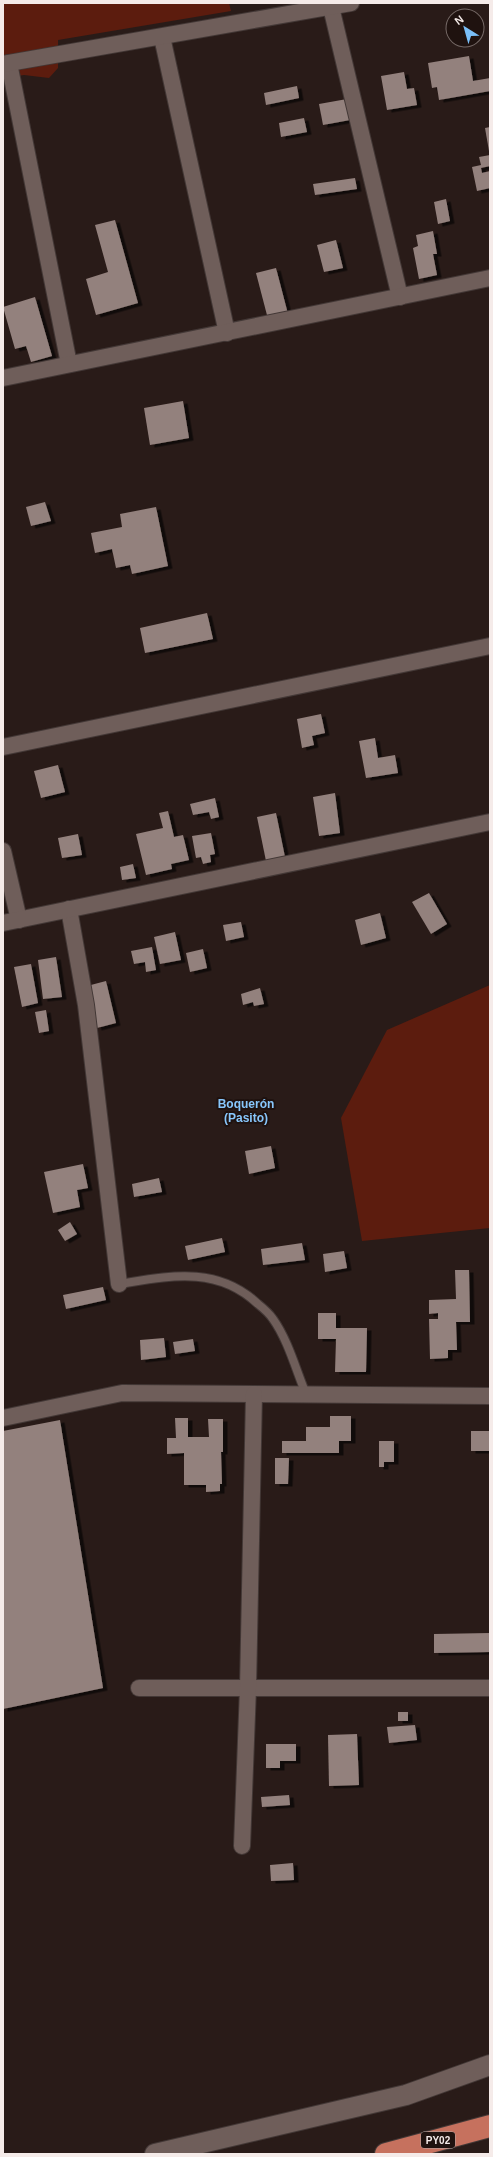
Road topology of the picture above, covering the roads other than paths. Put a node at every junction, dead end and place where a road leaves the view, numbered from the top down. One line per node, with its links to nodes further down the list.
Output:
1 (351, 3): 2 (street)
2 (331, 7): 3 (street); 6 (street)
3 (162, 37): 4 (street); 7 (street)
4 (6, 63): 8 (street)
5 (490, 278): 6 (street)
6 (400, 297): 7 (street)
7 (227, 333): 8 (street)
8 (69, 364): 9 (street)
9 (3, 378)
10 (490, 646): 11 (street)
11 (3, 747)
12 (490, 822): 14 (street)
13 (3, 851): 15 (street)
14 (69, 909): 15 (street); 17 (street)
15 (19, 920): 16 (street)
16 (3, 923)
17 (119, 1284): 19 (lane)
18 (254, 1394): 19 (street); 21 (street); 23 (street)
19 (306, 1394): 20 (street)
20 (490, 1396)
21 (3, 1418)
22 (139, 1688): 23 (street)
23 (248, 1688): 24 (street); 25 (street)
24 (490, 1688)
25 (242, 1846)
26 (490, 2065): 28 (street)
27 (490, 2126): 29 (highway, PY02)
28 (155, 2154)
29 (386, 2154)

